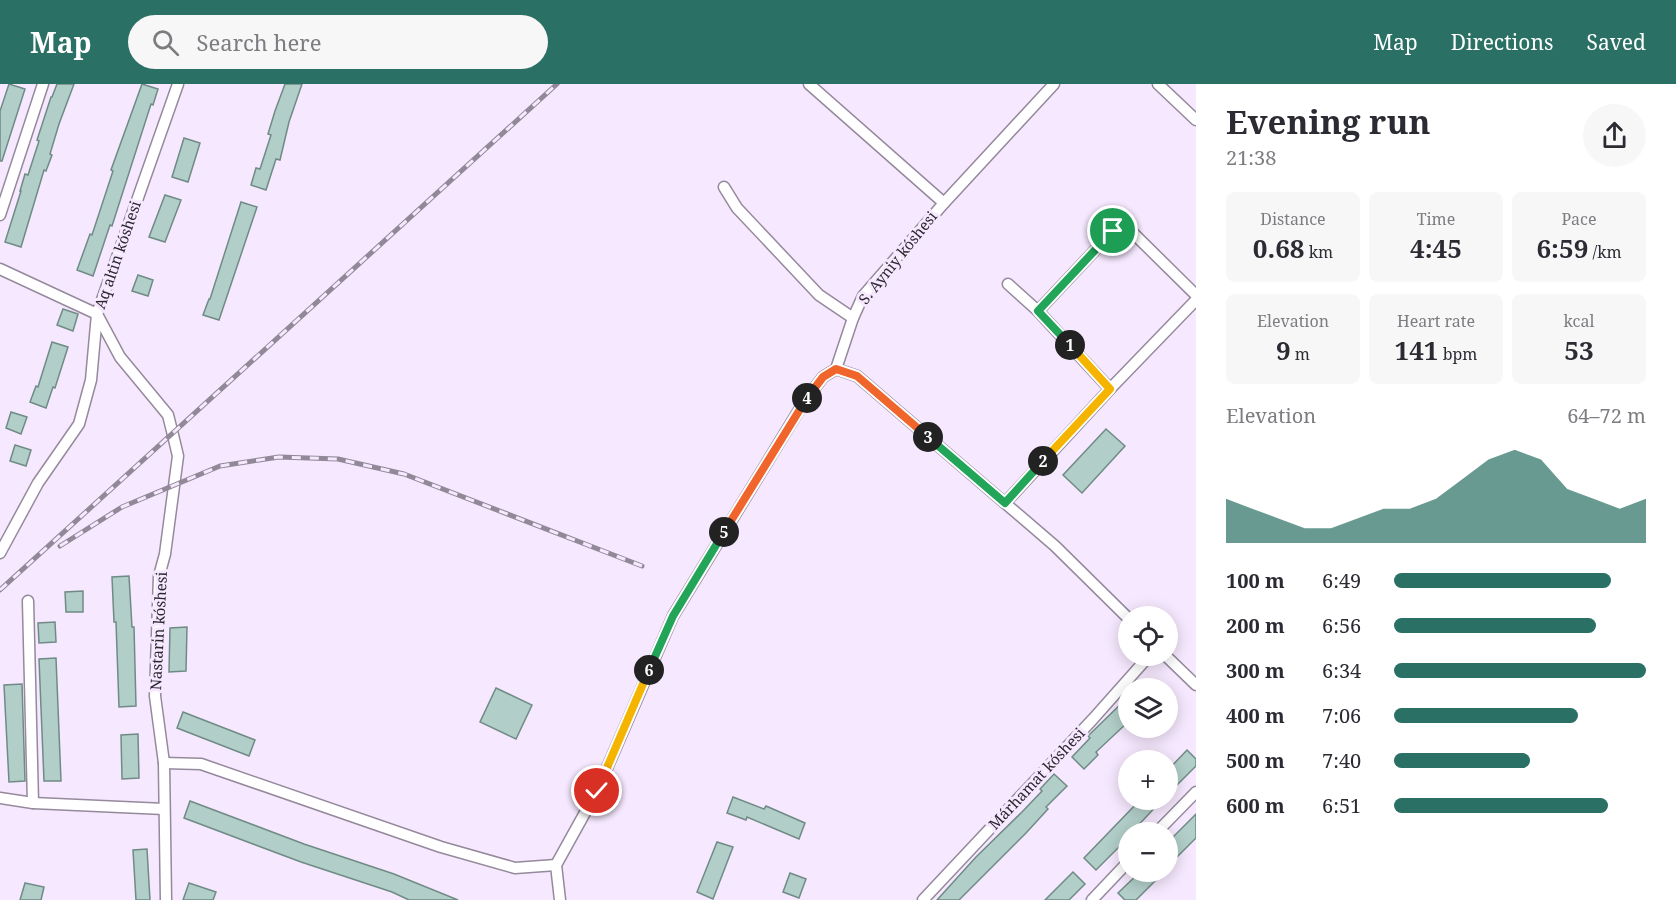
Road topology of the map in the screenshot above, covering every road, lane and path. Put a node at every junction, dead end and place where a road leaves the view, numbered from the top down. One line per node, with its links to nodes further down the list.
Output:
1 (43, 84): 9 (street)
2 (178, 84): 15 (street, Aq altin kóshesi)
3 (809, 84): 8 (street)
4 (1054, 84): 8 (street, S. Ayniy kóshesi)
5 (1158, 84): 6 (street)
6 (1196, 120)
7 (724, 188): 16 (street)
8 (944, 203): 16 (street, S. Ayniy kóshesi)
9 (0, 215)
10 (0, 268): 15 (street)
11 (1008, 284): 14 (street)
12 (1196, 295): 14 (street)
13 (1196, 300): 18 (street)
14 (1038, 311): 18 (street)
15 (97, 314): 20 (street, Aq altin kóshesi); 26 (street, Nastarin kóshesi)
16 (853, 318): 17 (street, S. Ayniy kóshesi)
17 (836, 369): 19 (street); 32 (street, S. Ayniy kóshesi)
18 (1110, 389): 19 (street)
19 (1005, 503): 22 (street)
20 (0, 553)
21 (28, 601): 29 (street)
22 (1118, 608)
23 (1140, 666): 36 (street, Márhamat kóshesi)
24 (1176, 666): 25 (street)
25 (1196, 685)
26 (164, 763): 30 (street, Nastarin kóshesi); 32 (street)
27 (1196, 792): 31 (street)
28 (0, 798): 29 (street)
29 (33, 803): 30 (street)
30 (164, 809): 34 (street, Nastarin kóshesi)
31 (1167, 822)
32 (556, 865): 35 (street)
33 (1118, 873): 37 (street)
34 (166, 900)
35 (560, 900)
36 (923, 900)
37 (1092, 900)

